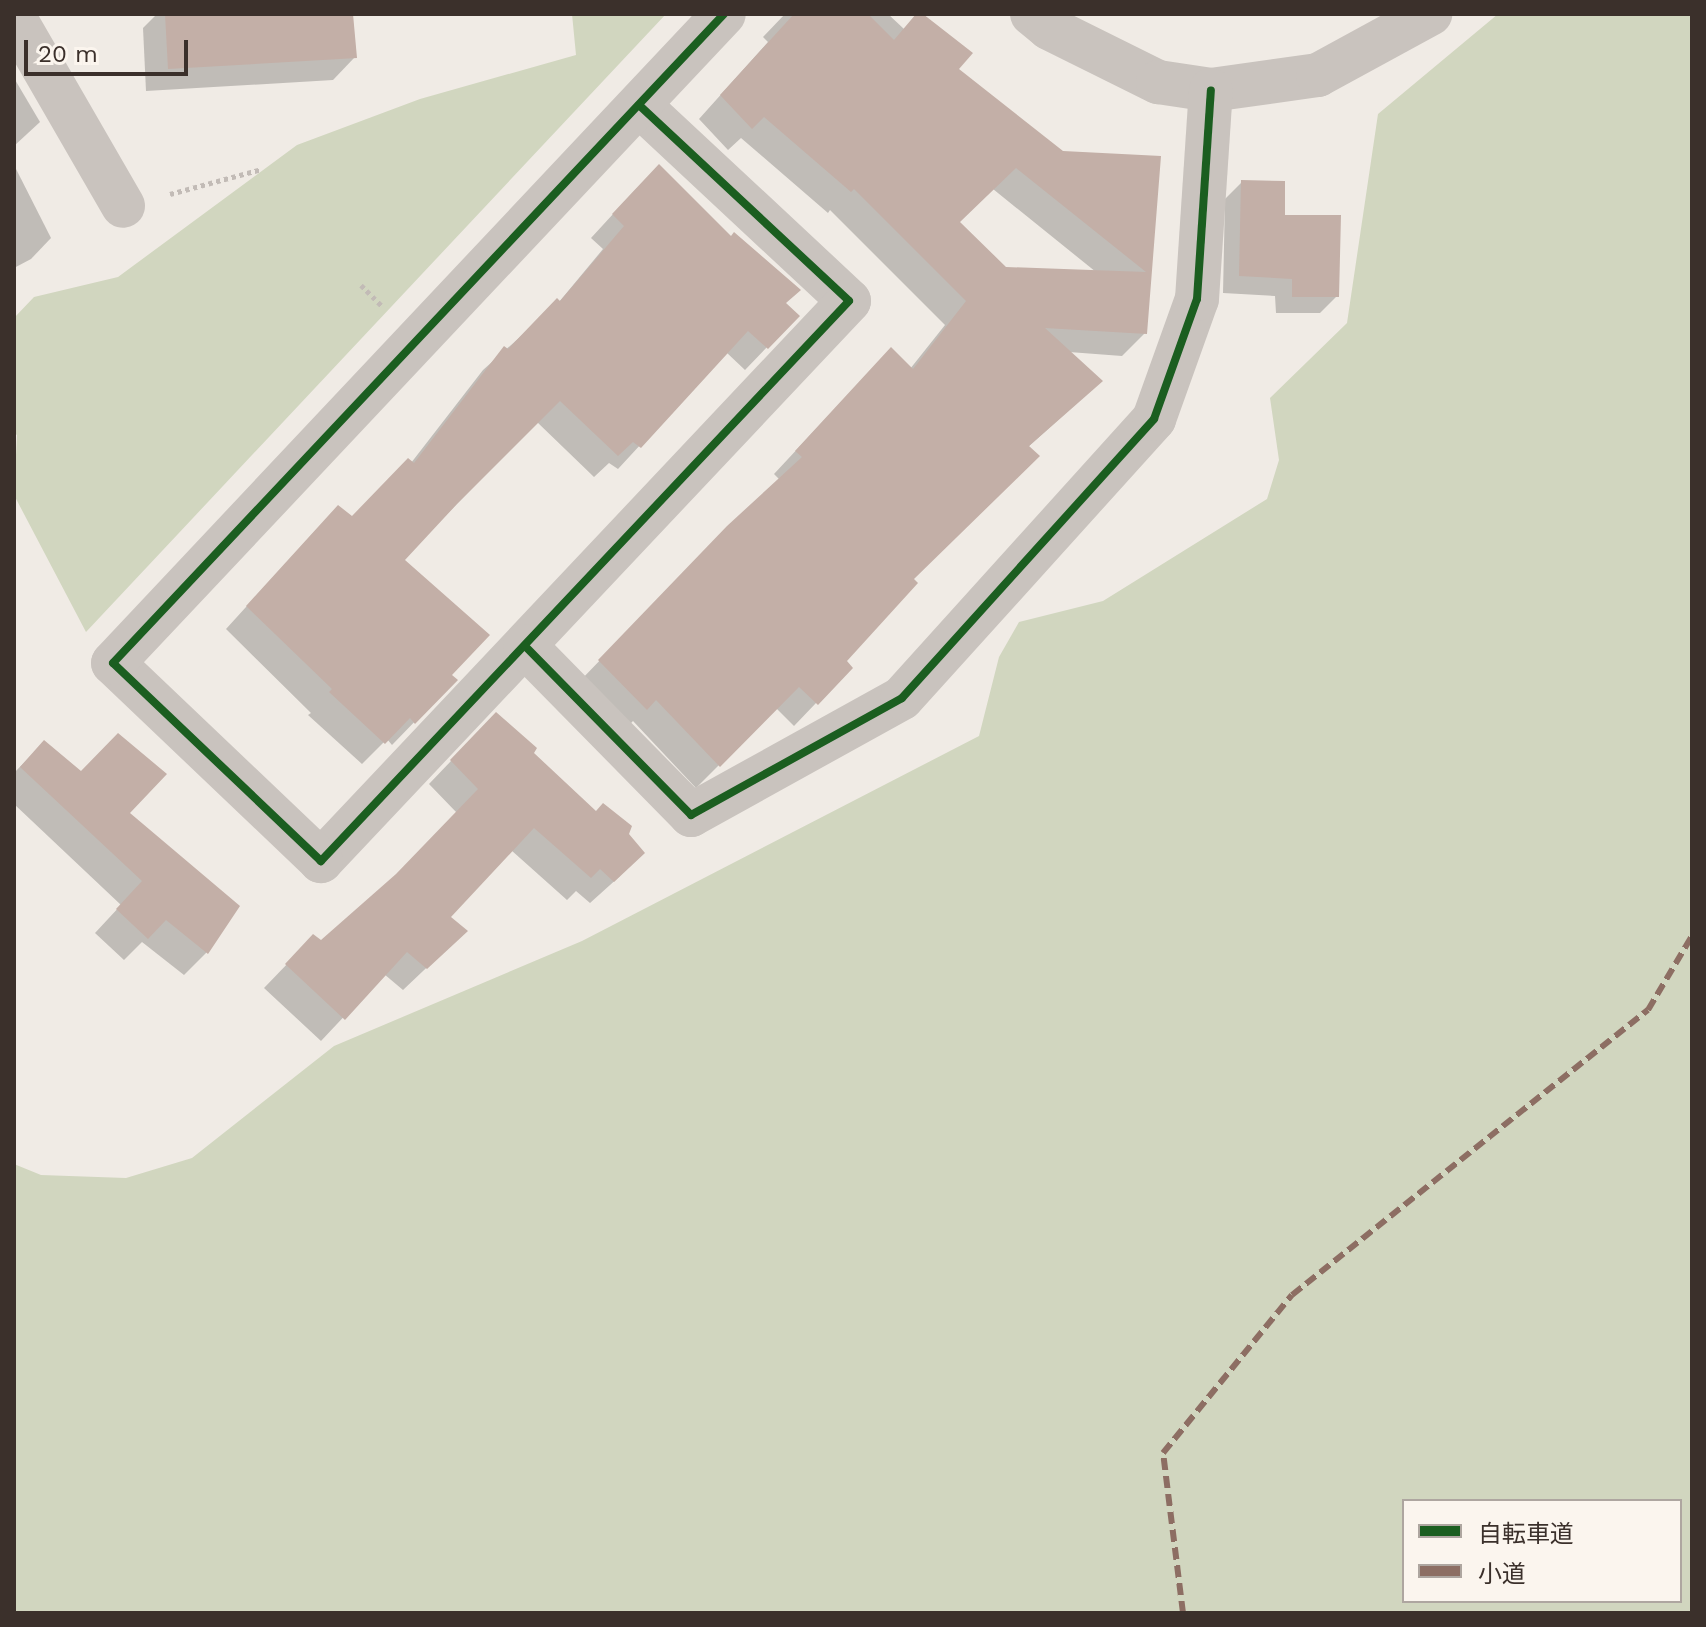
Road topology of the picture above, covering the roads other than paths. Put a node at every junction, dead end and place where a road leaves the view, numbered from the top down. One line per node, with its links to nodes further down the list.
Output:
1 (724, 14): 6 (street)
2 (1032, 14): 5 (street)
3 (1430, 14): 5 (street)
4 (14, 17): 7 (street)
5 (1211, 90): 8 (street)
6 (639, 105): 8 (street); 8 (street)
7 (123, 206)
8 (525, 646)

